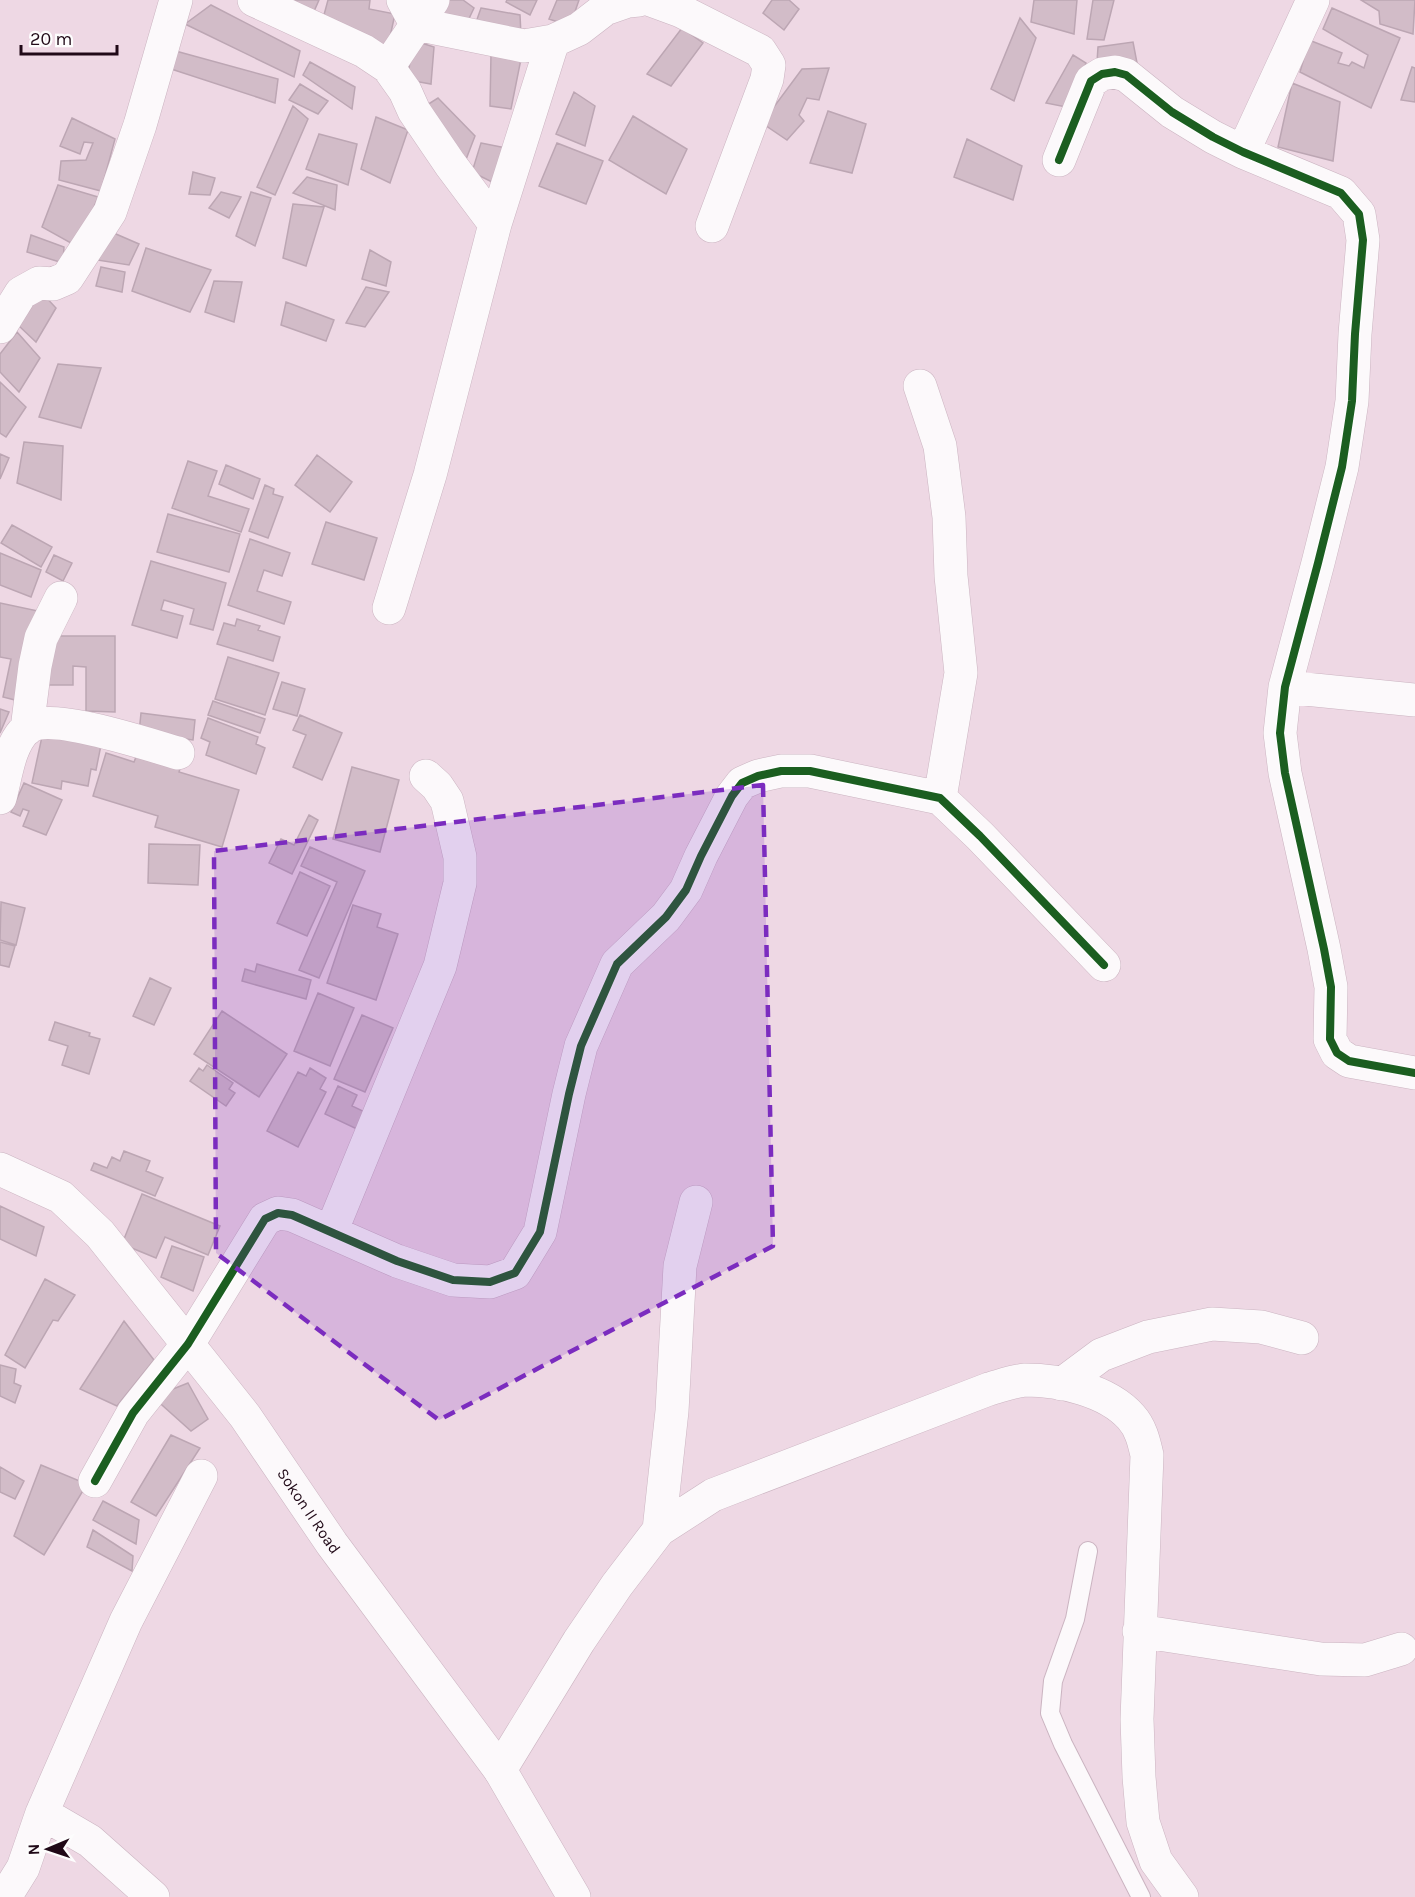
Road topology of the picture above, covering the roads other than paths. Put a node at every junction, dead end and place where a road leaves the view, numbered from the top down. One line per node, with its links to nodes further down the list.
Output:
1 (176, 0): 13 (street)
2 (254, 0): 8 (street)
3 (639, 0): 7 (street)
4 (651, 0): 12 (street)
5 (1313, 0): 9 (street)
6 (417, 8): 7 (street); 8 (street)
7 (553, 41): 11 (street)
8 (388, 67): 11 (street)
9 (1243, 152): 10 (street); 17 (street)
10 (1059, 160)
11 (495, 224): 16 (street)
12 (712, 226)
13 (0, 327)
14 (920, 386): 23 (street)
15 (61, 598): 19 (street)
16 (389, 608)
17 (1285, 687): 18 (street); 25 (street)
18 (1415, 700)
19 (27, 729): 20 (street); 22 (street)
20 (178, 753)
21 (426, 776): 28 (street)
22 (0, 798)
23 (940, 798): 24 (street); 28 (street)
24 (1104, 965)
25 (1415, 1073)
26 (0, 1168): 30 (street, Sokon II Road)
27 (696, 1202): 34 (street)
28 (331, 1232): 30 (street)
29 (1302, 1338): 31 (street)
30 (188, 1344): 33 (street); 38 (street, Sokon II Road)
31 (1062, 1384): 34 (street); 36 (street)
32 (201, 1476): 39 (street)
33 (95, 1482)
34 (659, 1530): 38 (street)
35 (1088, 1551): 43 (lane)
36 (1139, 1631): 37 (street); 44 (street)
37 (1401, 1648)
38 (500, 1770): 42 (street, Sokon II Road)
39 (42, 1813): 40 (street); 41 (street)
40 (5, 1897)
41 (153, 1897)
42 (574, 1897)
43 (1141, 1897)
44 (1182, 1897)

